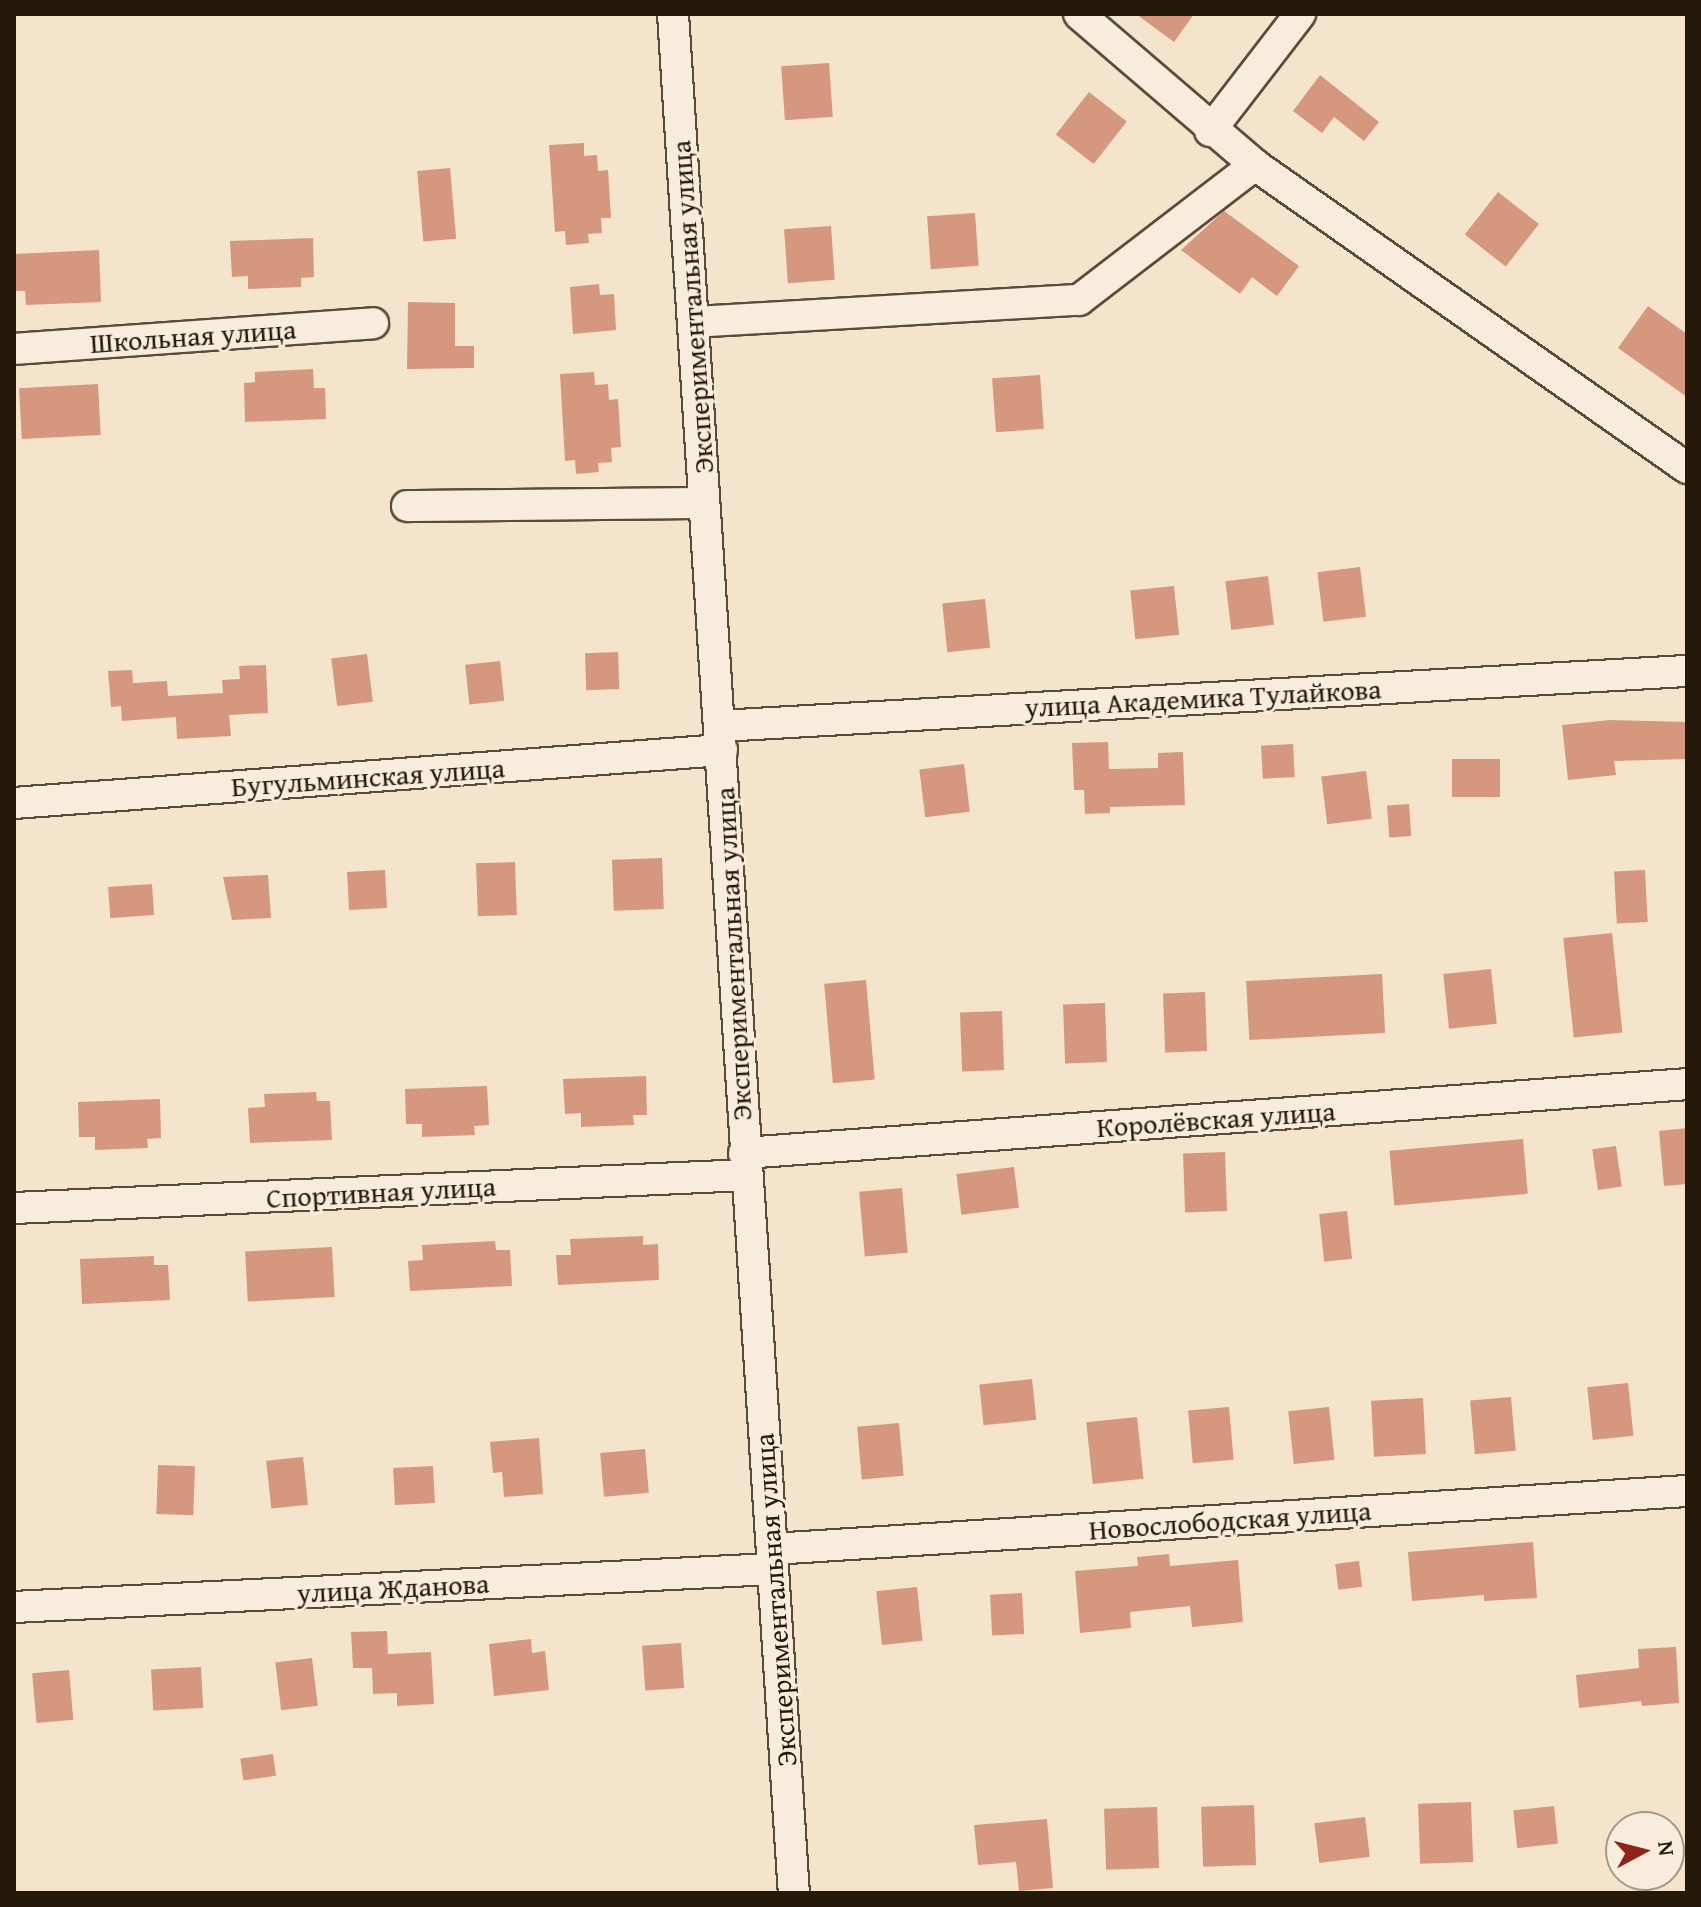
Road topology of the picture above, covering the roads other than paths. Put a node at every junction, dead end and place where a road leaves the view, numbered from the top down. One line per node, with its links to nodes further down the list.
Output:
1 (673, 14): 6 (street, Экспериментальная улица)
2 (1079, 14): 4 (street)
3 (1300, 14): 4 (street)
4 (1210, 131): 5 (street)
5 (1255, 165): 6 (street); 9 (street)
6 (693, 322): 10 (street, Экспериментальная улица)
7 (373, 323): 8 (street, Школьная улица)
8 (14, 349)
9 (1687, 468)
10 (704, 503): 11 (street); 13 (street, Экспериментальная улица)
11 (407, 506)
12 (1687, 671): 13 (street, улица Академика Тулайкова)
13 (721, 738): 14 (street, Бугульминская улица); 16 (street, Экспериментальная улица)
14 (14, 803)
15 (1687, 1084): 16 (street, Королёвская улица)
16 (746, 1164): 17 (street, Спортивная улица); 19 (street, Экспериментальная улица)
17 (14, 1208)
18 (1687, 1491): 19 (street, Новослободская улица)
19 (772, 1559): 20 (street, улица Жданова); 21 (street, Экспериментальная улица)
20 (14, 1607)
21 (794, 1893)

